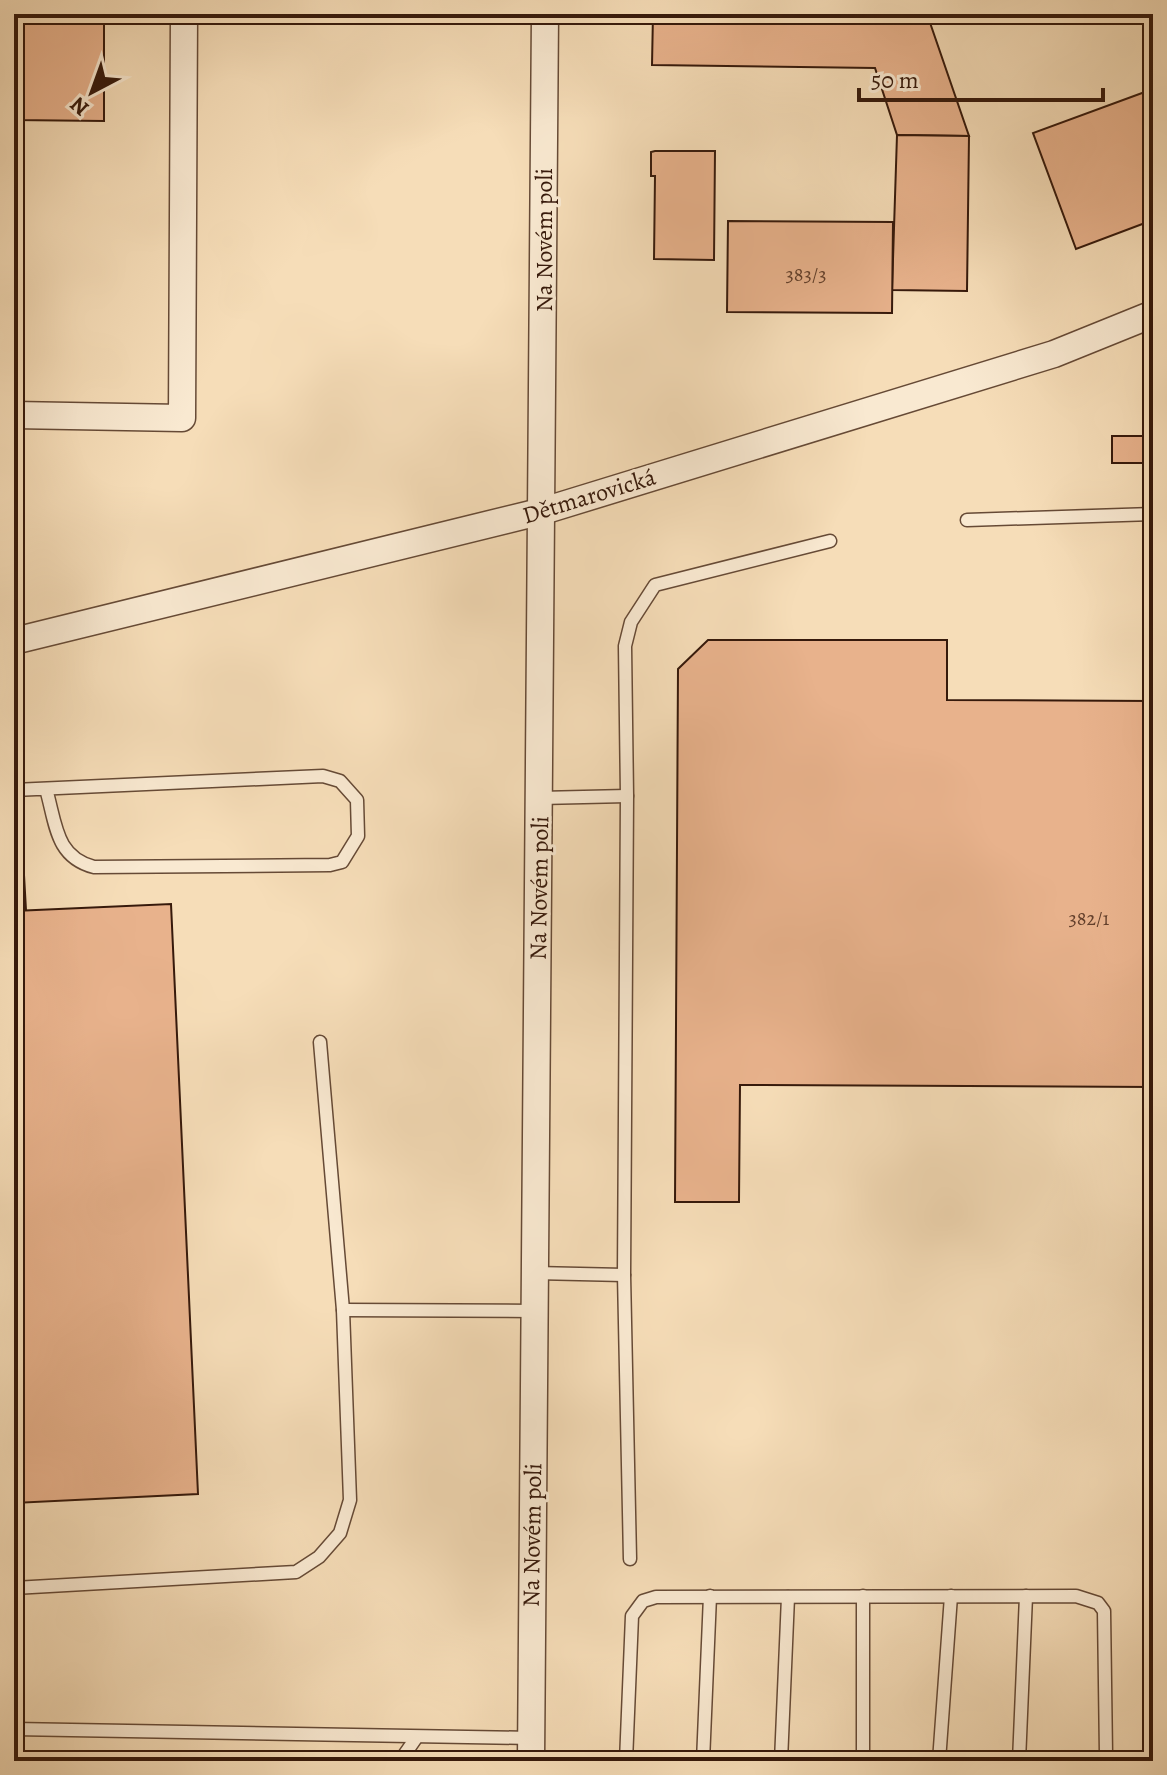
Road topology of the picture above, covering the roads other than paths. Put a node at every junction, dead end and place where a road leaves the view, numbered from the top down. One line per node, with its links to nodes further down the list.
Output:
1 (184, 14): 4 (street)
2 (545, 14): 5 (street, Na Novém poli)
3 (1153, 314): 5 (street, Dětmarovická)
4 (14, 415)
5 (543, 511): 9 (street, Dětmarovická); 13 (street, Na Novém poli)
6 (1153, 514): 7 (lane)
7 (967, 520)
8 (830, 541): 12 (lane)
9 (14, 641)
10 (46, 789): 10 (lane); 11 (lane)
11 (14, 790)
12 (627, 796): 13 (lane); 16 (lane)
13 (540, 798): 15 (street, Na Novém poli)
14 (320, 1042): 17 (lane)
15 (535, 1273): 16 (lane); 18 (street, Na Novém poli)
16 (624, 1275): 19 (lane)
17 (343, 1310): 18 (lane); 20 (lane)
18 (534, 1311): 28 (street, Na Novém poli)
19 (630, 1559)
20 (14, 1588)
21 (710, 1596): 25 (lane); 30 (lane); 31 (lane)
22 (863, 1596): 23 (lane); 25 (lane); 33 (lane)
23 (951, 1596): 24 (lane); 34 (lane)
24 (1026, 1596): 35 (lane); 36 (lane)
25 (788, 1597): 32 (lane)
26 (14, 1729): 27 (lane)
27 (416, 1738): 28 (lane); 29 (lane)
28 (531, 1750)
29 (400, 1761)
30 (626, 1761)
31 (703, 1761)
32 (781, 1761)
33 (863, 1761)
34 (939, 1761)
35 (1019, 1761)
36 (1103, 1761)

